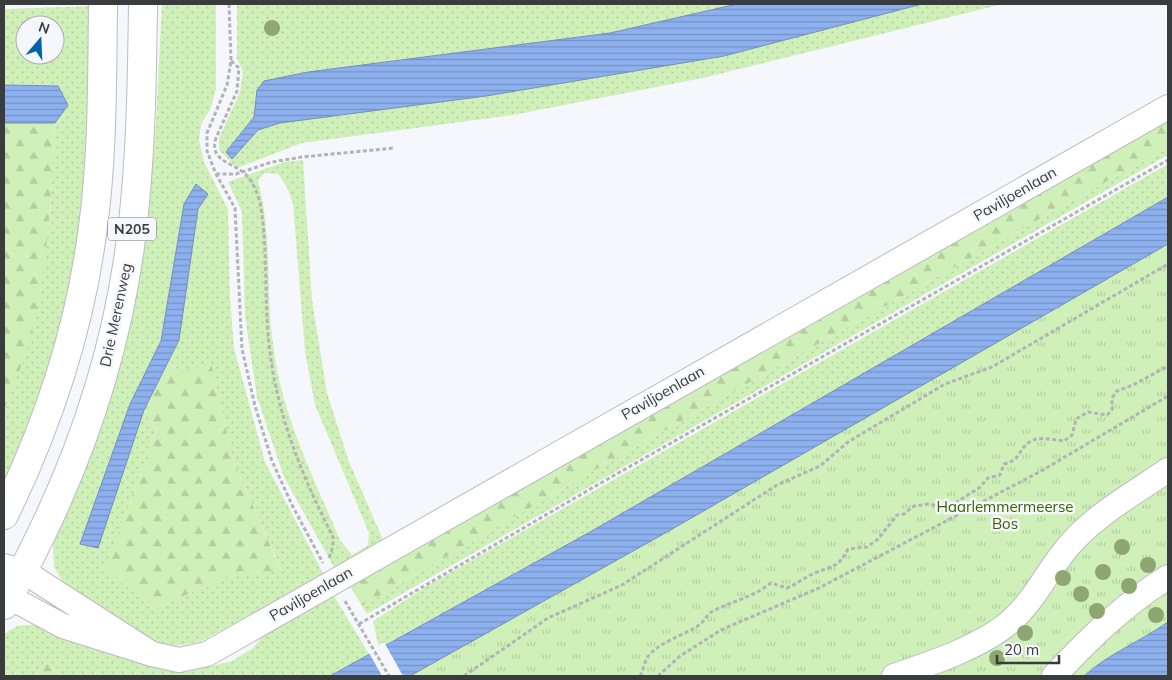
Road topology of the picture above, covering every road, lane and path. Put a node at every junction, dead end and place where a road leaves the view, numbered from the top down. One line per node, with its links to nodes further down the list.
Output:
1 (103, 4): 14 (main road, N205)
2 (143, 4): 15 (main road, Drie Merenweg / N205)
3 (230, 4): 4 (path)
4 (231, 61): 8 (path); 9 (path)
5 (1168, 107): 16 (street, Paviljoenlaan)
6 (395, 148): 8 (path)
7 (1168, 160): 19 (path)
8 (242, 172): 9 (path); 16 (path)
9 (216, 174): 16 (path)
10 (1168, 264): 22 (path)
11 (1168, 366): 23 (path)
12 (1168, 396): 24 (path)
13 (1168, 470): 25 (street)
14 (4, 515)
15 (14, 568): 18 (main road, Drie Merenweg / N205); 20 (street, Paviljoenlaan)
16 (329, 573): 19 (path); 20 (street, Paviljoenlaan)
17 (1168, 577): 26 (street)
18 (5, 597): 20 (street, Paviljoenlaan)
19 (359, 624): 21 (path)
20 (152, 654)
21 (389, 676)
22 (464, 676)
23 (640, 676)
24 (658, 676)
25 (894, 676)
26 (1054, 676)

